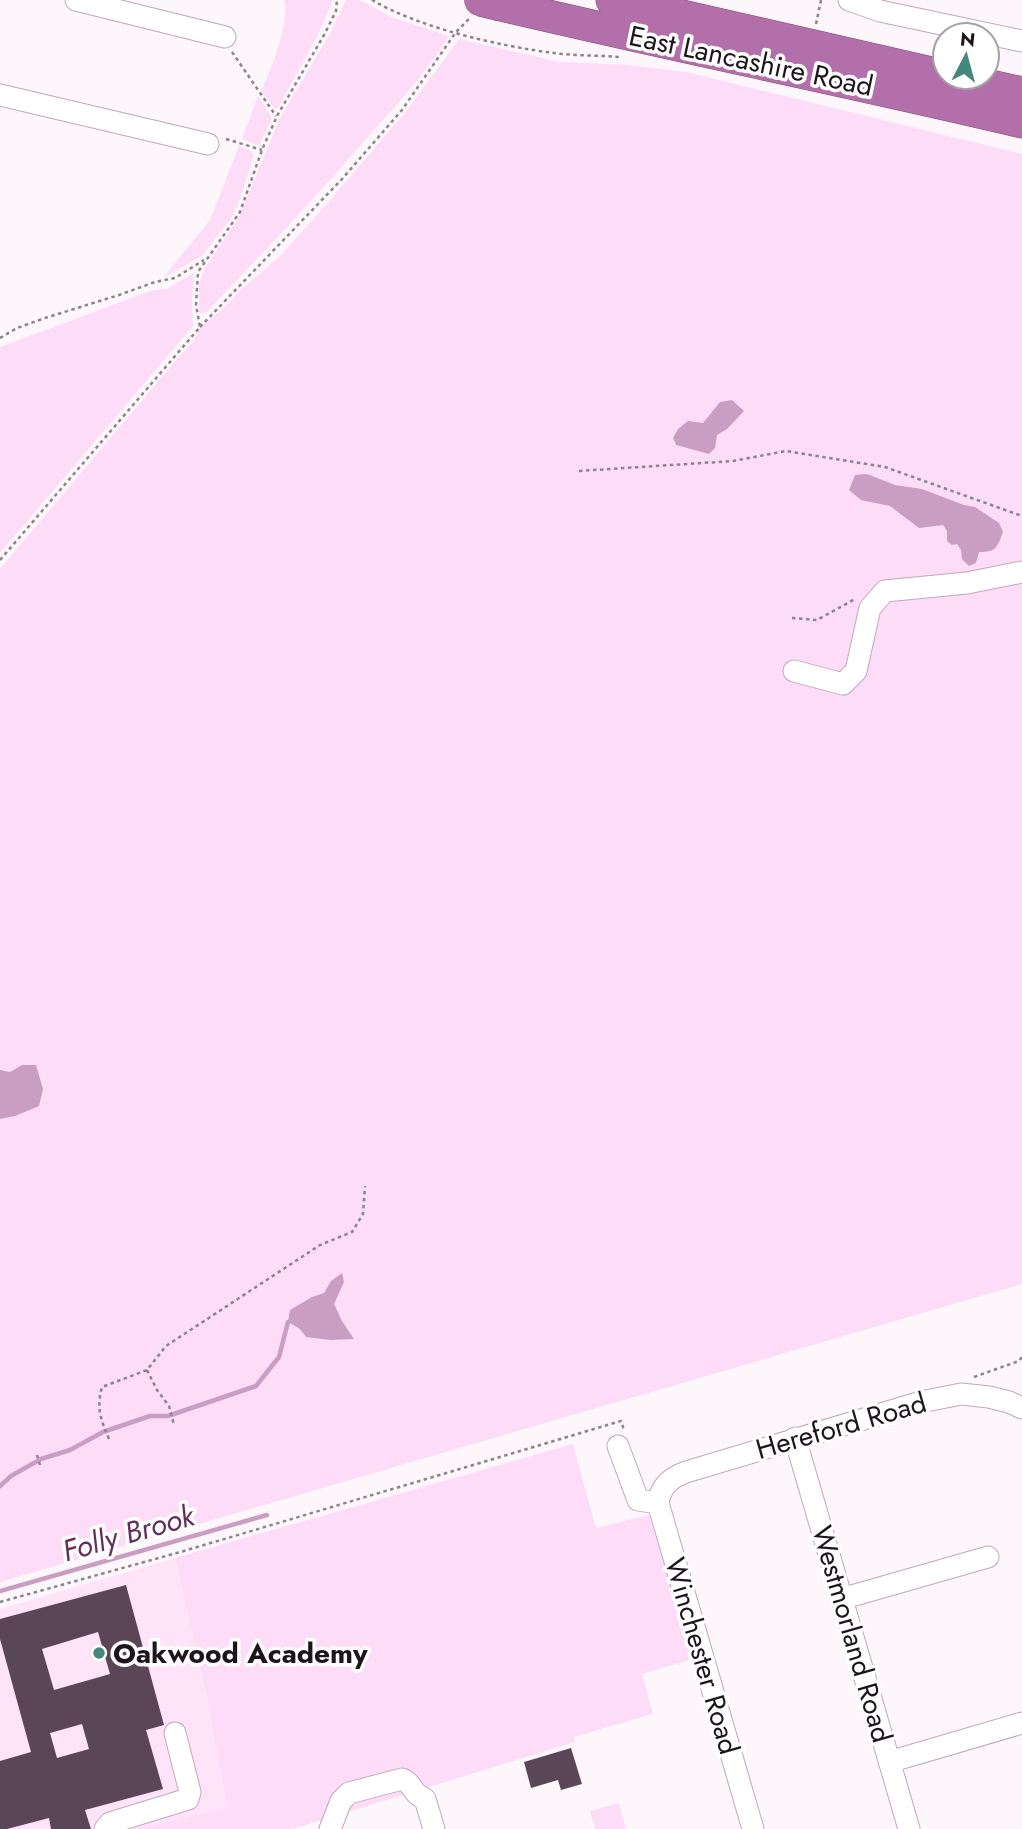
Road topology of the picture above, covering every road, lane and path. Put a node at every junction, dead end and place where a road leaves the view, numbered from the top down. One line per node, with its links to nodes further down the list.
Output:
1 (76, 0): 9 (street)
2 (337, 0): 15 (path)
3 (372, 0): 20 (path)
4 (612, 0): 11 (highway, East Lancashire Road)
5 (821, 0): 8 (path)
6 (849, 0): 10 (street)
7 (491, 3): 16 (highway, East Lancashire Road)
8 (815, 30)
9 (225, 37): 15 (path)
10 (1022, 41)
11 (931, 73)
12 (1001, 88): 13 (highway)
13 (1022, 93)
14 (0, 94): 17 (street)
15 (277, 116): 18 (path)
16 (1022, 122)
17 (208, 144): 18 (path)
18 (262, 150): 19 (path)
19 (206, 258): 20 (path); 21 (path)
20 (200, 327): 24 (path)
21 (0, 338)
22 (579, 471): 23 (path)
23 (1022, 516)
24 (0, 560)
25 (1022, 572): 26 (street)
26 (885, 591): 27 (path); 28 (street)
27 (792, 618)
28 (794, 671)
29 (365, 1186): 33 (path)
30 (1022, 1357): 31 (path)
31 (1019, 1361): 32 (path); 34 (path)
32 (1022, 1365)
33 (147, 1370): 36 (path); 38 (path)
34 (961, 1394): 35 (street, Hereford Road); 37 (street, Hereford Road)
35 (1022, 1408)
36 (174, 1424)
37 (795, 1438): 42 (street, Hereford Road); 44 (street, Westmorland Road)
38 (109, 1439)
39 (621, 1439): 42 (street); 45 (path)
40 (37, 1455): 41 (path)
41 (40, 1465)
42 (661, 1494): 52 (street, Winchester Road)
43 (988, 1557): 44 (street)
44 (841, 1599): 48 (street, Westmorland Road)
45 (0, 1602)
46 (1022, 1723): 48 (street)
47 (175, 1733): 49 (street)
48 (889, 1762): 53 (street, Westmorland Road)
49 (105, 1829)
50 (330, 1829): 51 (street)
51 (434, 1829)
52 (753, 1829)
53 (909, 1829)

